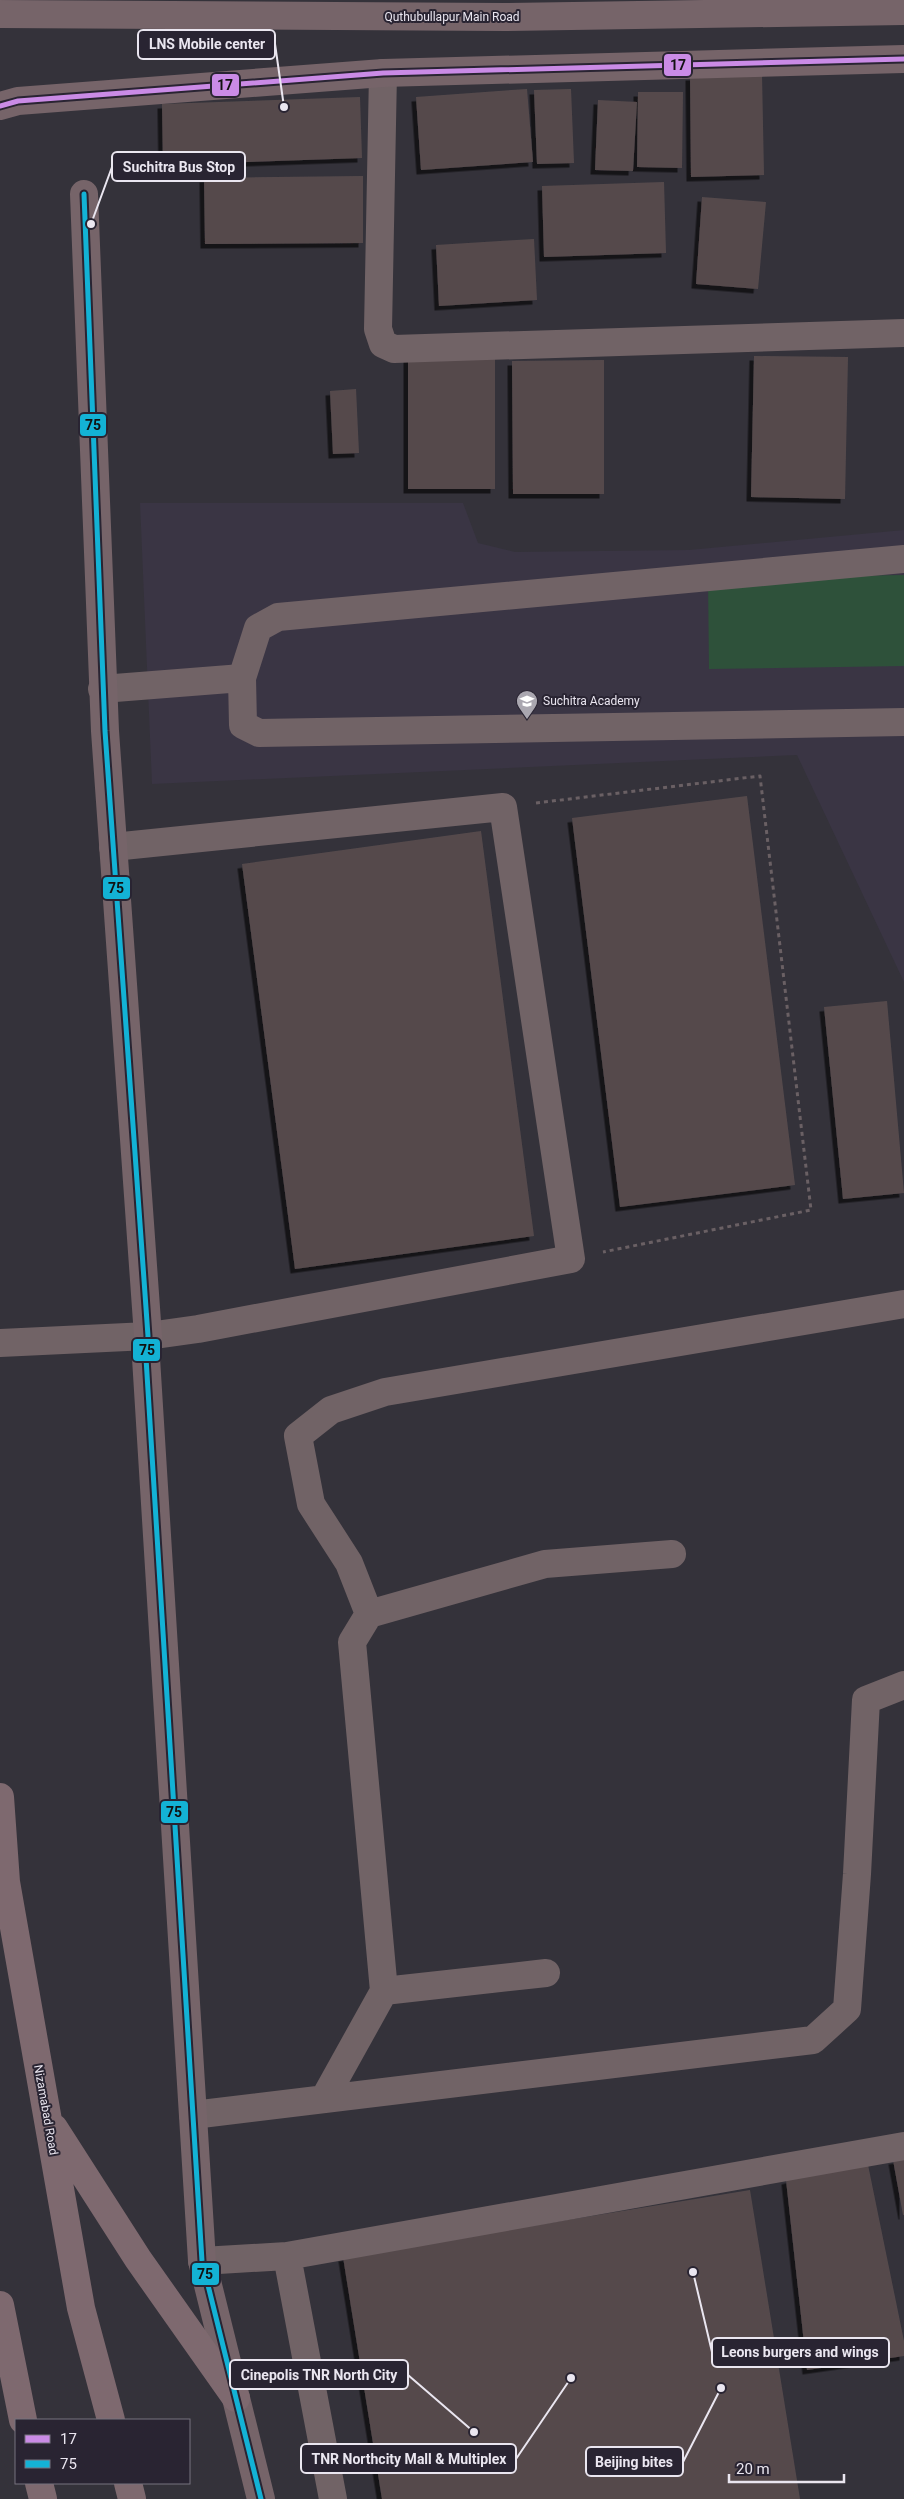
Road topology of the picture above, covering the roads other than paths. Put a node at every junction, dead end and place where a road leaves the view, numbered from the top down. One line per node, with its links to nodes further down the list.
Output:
1 (70, 7): 2 (main road, Quthubullapur Main Road); 4 (main road, Quthubullapur Main Road)
2 (382, 8): 3 (main road, Quthubullapur Main Road)
3 (904, 11)
4 (0, 14)
5 (904, 59): 6 (main road)
6 (383, 73): 7 (main road); 9 (street)
7 (0, 106)
8 (84, 194): 12 (main road)
9 (904, 333)
10 (904, 559): 11 (street)
11 (242, 678): 12 (street); 13 (street)
12 (102, 689): 14 (main road)
13 (904, 722)
14 (113, 847): 16 (main road); 16 (street)
15 (904, 1304): 19 (street)
16 (148, 1336): 17 (street); 25 (main road)
17 (0, 1342)
18 (672, 1554): 19 (street)
19 (369, 1614): 23 (street)
20 (904, 1685): 24 (street)
21 (0, 1796): 26 (highway, Nizamabad Road)
22 (546, 1973): 23 (street)
23 (384, 1991): 24 (street)
24 (324, 2099): 25 (street)
25 (193, 2115): 29 (main road)
26 (47, 2116): 31 (highway); 33 (highway, Nizamabad Road)
27 (904, 2146): 28 (street)
28 (287, 2256): 29 (street); 39 (street)
29 (202, 2261): 31 (main road)
30 (0, 2305): 32 (highway)
31 (236, 2398): 38 (main road)
32 (23, 2419)
33 (111, 2419)
34 (39, 2484): 36 (highway)
35 (128, 2484): 37 (highway)
36 (43, 2499)
37 (132, 2499)
38 (261, 2499)
39 (333, 2499)

